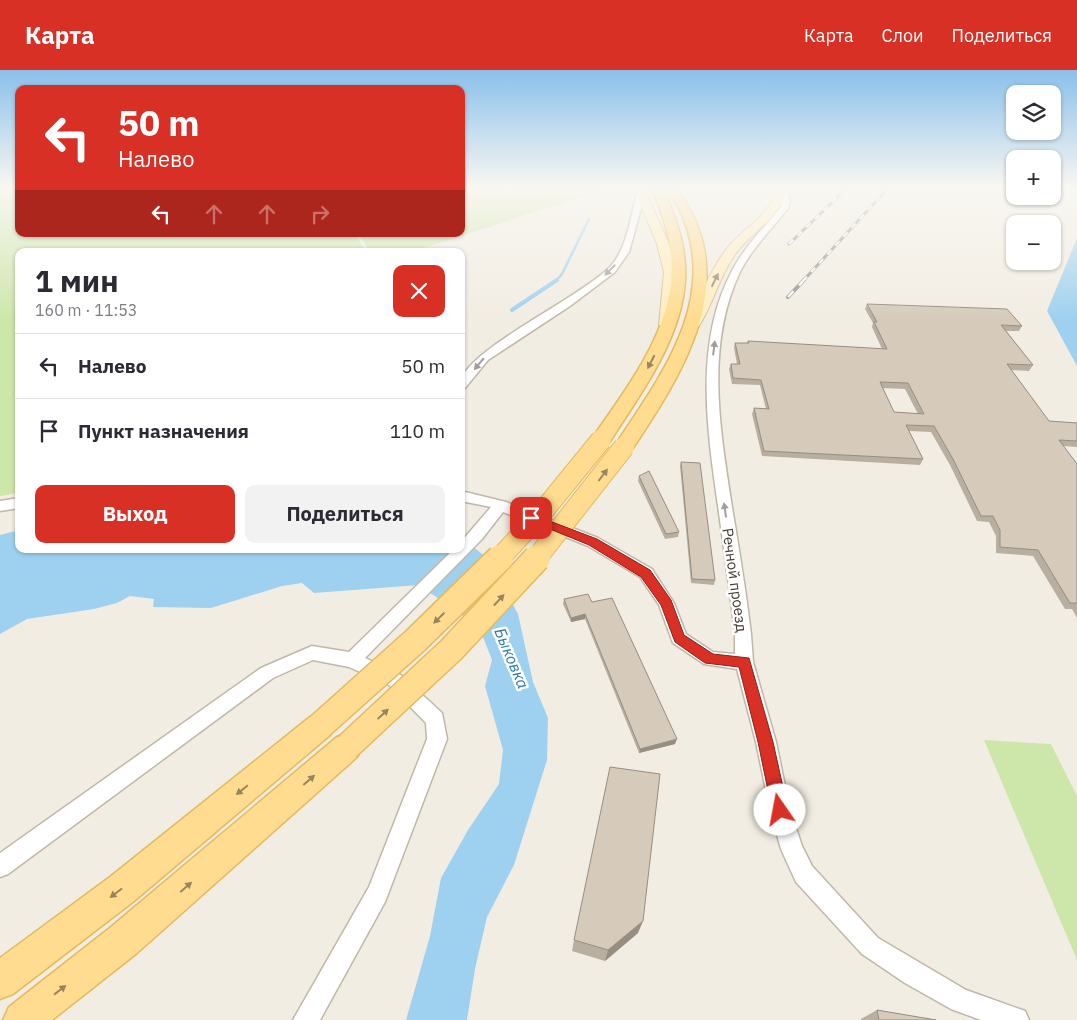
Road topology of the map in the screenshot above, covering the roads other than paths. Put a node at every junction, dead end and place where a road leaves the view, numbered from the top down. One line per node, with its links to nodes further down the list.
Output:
1 (630, 230): 9 (street, one-way to 9)
2 (657, 230): 8 (main road)
3 (675, 230): 8 (main road)
4 (693, 230): 7 (main road)
5 (751, 230): 7 (main road, one-way to 5)
6 (767, 230): 17 (street, Речной проезд, one-way to 6)
7 (694, 323): 20 (main road, one-way to 7, bridge)
8 (666, 331): 19 (main road, one-way to 19, bridge)
9 (465, 381)
10 (465, 497): 13 (street)
11 (15, 503): 12 (street)
12 (0, 506)
13 (501, 506): 14 (street); 17 (street)
14 (465, 547)
15 (459, 553): 16 (street)
16 (352, 660): 18 (street); 21 (street)
17 (744, 662): 22 (street, Речной проезд)
18 (0, 866)
19 (0, 981)
20 (22, 1020)
21 (306, 1020)
22 (1016, 1020)

